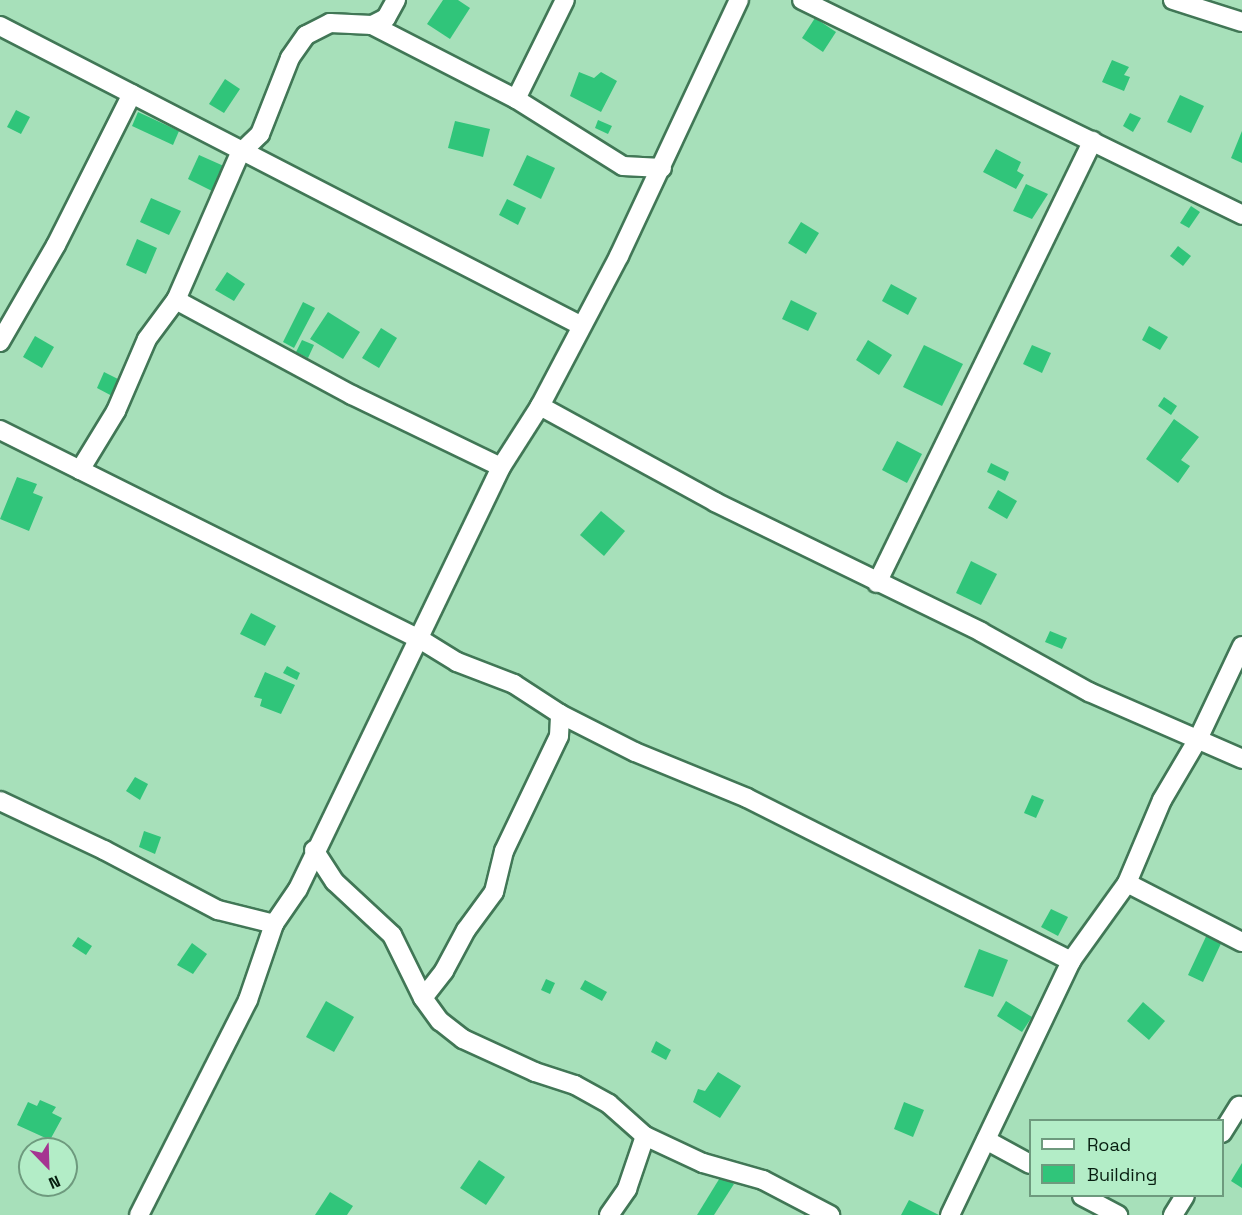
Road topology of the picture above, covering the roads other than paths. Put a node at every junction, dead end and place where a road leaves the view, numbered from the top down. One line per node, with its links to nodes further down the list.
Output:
1 (396, 0): 7 (street)
2 (565, 0): 10 (street)
3 (739, 0): 13 (street)
4 (802, 0): 11 (street)
5 (1173, 0): 6 (street)
6 (1242, 22)
7 (372, 25): 10 (street); 12 (street)
8 (0, 27): 9 (street)
9 (132, 94): 12 (street); 17 (street)
10 (516, 99): 13 (street)
11 (1093, 141): 14 (street); 22 (street)
12 (240, 153): 15 (street); 16 (street)
13 (662, 168): 16 (street)
14 (1242, 215)
15 (176, 300): 20 (street); 21 (street)
16 (580, 325): 18 (street)
17 (0, 342)
18 (540, 406): 20 (street); 22 (street)
19 (0, 430): 21 (street)
20 (501, 467): 23 (street)
21 (80, 470): 23 (street)
22 (877, 583): 26 (street)
23 (418, 638): 25 (street); 29 (street)
24 (1242, 646): 26 (street)
25 (560, 714): 33 (street); 34 (street)
26 (1198, 739): 27 (street); 30 (street)
27 (1242, 759)
28 (0, 801): 31 (street)
29 (314, 850): 31 (street); 34 (street)
30 (1127, 883): 32 (street); 33 (street)
31 (274, 924): 42 (street)
32 (1242, 942)
33 (1071, 961): 38 (street)
34 (423, 998): 37 (street)
35 (1241, 1102): 36 (street)
36 (1224, 1130)
37 (645, 1136): 43 (street); 44 (street)
38 (986, 1140): 39 (street); 45 (street)
39 (1029, 1163)
40 (1084, 1197): 46 (street)
41 (1184, 1197): 47 (street)
42 (139, 1215)
43 (609, 1215)
44 (830, 1215)
45 (950, 1215)
46 (1118, 1215)
47 (1173, 1215)

